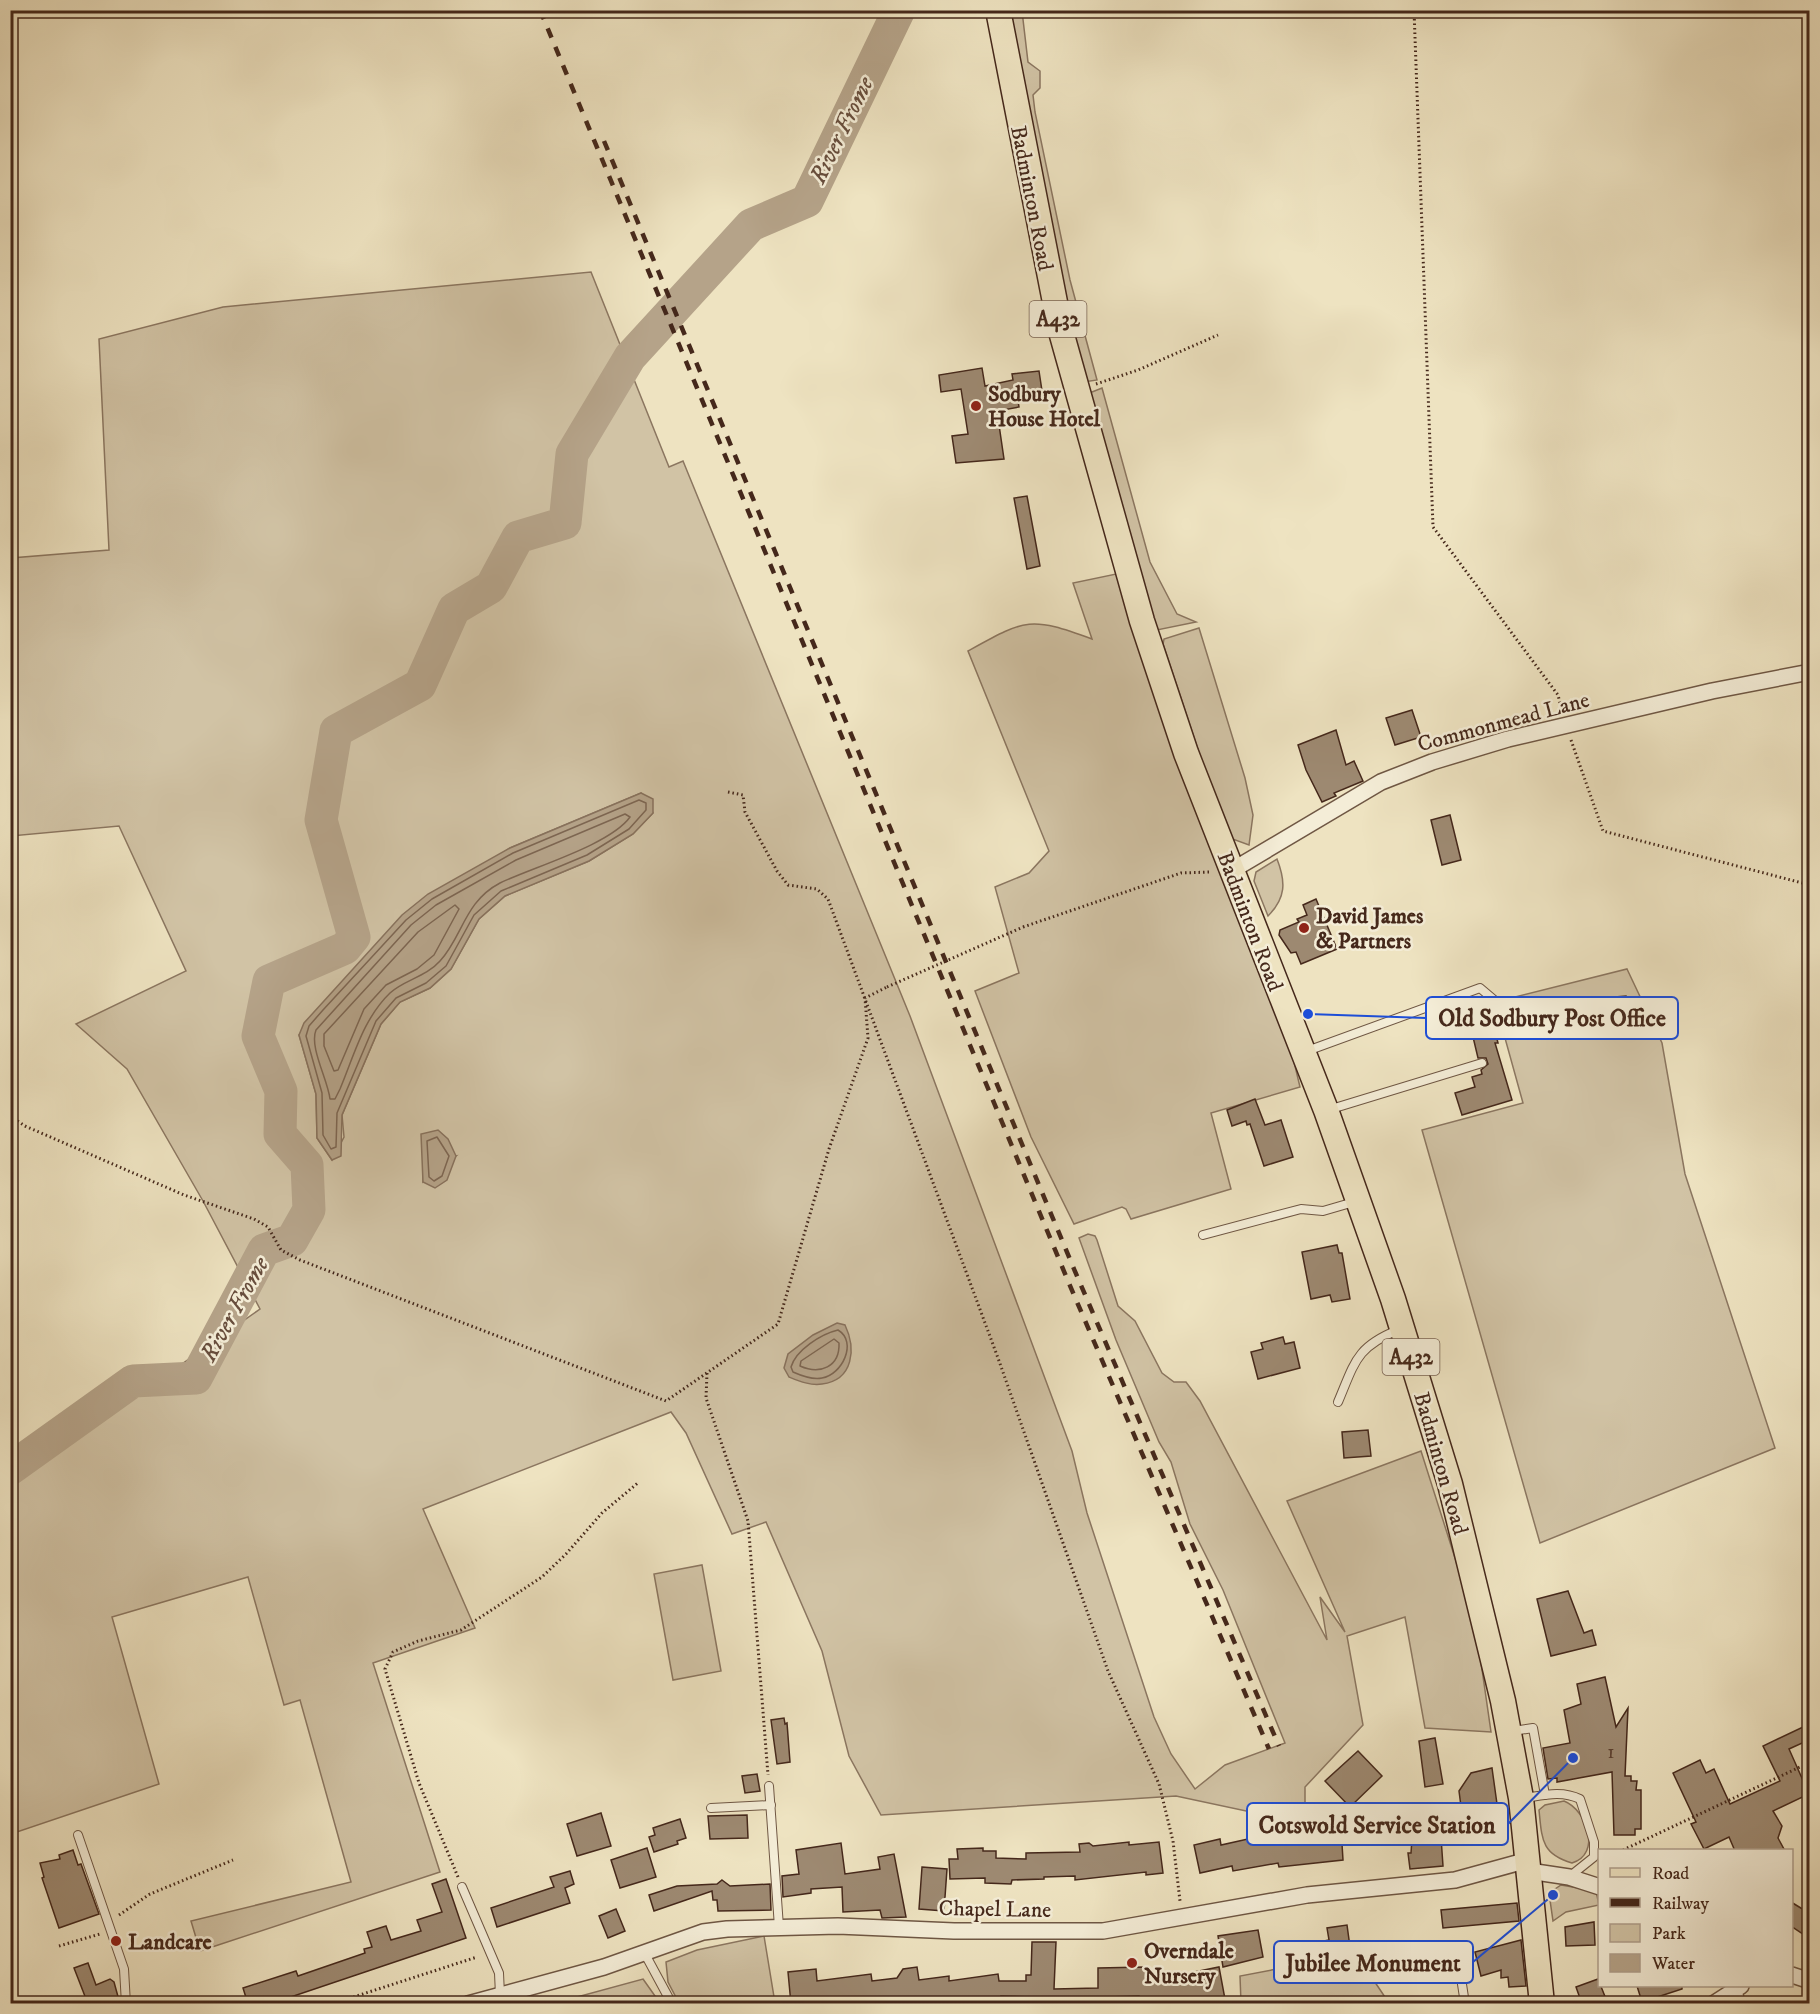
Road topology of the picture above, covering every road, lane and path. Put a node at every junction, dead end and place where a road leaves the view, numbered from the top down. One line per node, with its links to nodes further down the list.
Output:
1 (998, 10): 4 (main road, Badminton Road / A432)
2 (1414, 10): 6 (path)
3 (1218, 335): 4 (path)
4 (1077, 390): 8 (main road, Badminton Road / A432)
5 (1809, 672): 6 (street, Commonmead Lane)
6 (1566, 726): 8 (street, Commonmead Lane); 9 (path)
7 (728, 792): 10 (path)
8 (1231, 871): 10 (path, bridge); 12 (main road, Badminton Road / A432)
9 (1809, 885)
10 (865, 998): 19 (path); 36 (path)
11 (1573, 1017): 12 (lane)
12 (1303, 1053): 14 (main road, Badminton Road / A432)
13 (1482, 1063): 14 (lane)
14 (1326, 1110): 16 (main road, Badminton Road / A432)
15 (10, 1116): 19 (path)
16 (1358, 1201): 17 (lane); 18 (main road, Badminton Road / A432)
17 (1203, 1235)
18 (1402, 1328): 20 (lane); 22 (main road, Badminton Road / A432)
19 (707, 1373): 24 (path)
20 (1338, 1402)
21 (639, 1482): 34 (path)
22 (1508, 1732): 25 (lane); 26 (main road, Badminton Road / A432)
23 (1809, 1768): 30 (path)
24 (769, 1786): 27 (lane)
25 (1545, 1795): 26 (lane); 33 (lane)
26 (1521, 1798): 32 (main road, Badminton Road / A432)
27 (771, 1805): 28 (lane); 38 (lane)
28 (711, 1808)
29 (78, 1835): 37 (lane)
30 (1627, 1849)
31 (233, 1860): 37 (path)
32 (1528, 1866): 33 (street); 36 (street, Chapel Lane); 52 (main road, Badminton Road / A432)
33 (1569, 1877): 35 (street)
34 (462, 1887): 46 (lane)
35 (1598, 1887)
36 (1182, 1918): 38 (street, Chapel Lane)
37 (111, 1926): 39 (path); 47 (lane)
38 (778, 1927): 40 (street, Chapel Lane)
39 (59, 1946)
40 (645, 1954): 46 (street, Chapel Lane); 50 (lane)
41 (483, 1955): 48 (path)
42 (1460, 1971): 51 (lane)
43 (1793, 1976): 44 (street)
44 (1809, 1981)
45 (1740, 1993): 53 (street)
46 (500, 1995): 49 (street, Chapel Lane)
47 (126, 2004)
48 (332, 2004)
49 (468, 2004)
50 (672, 2004)
51 (1465, 2004)
52 (1542, 2004)
53 (1713, 2004)

